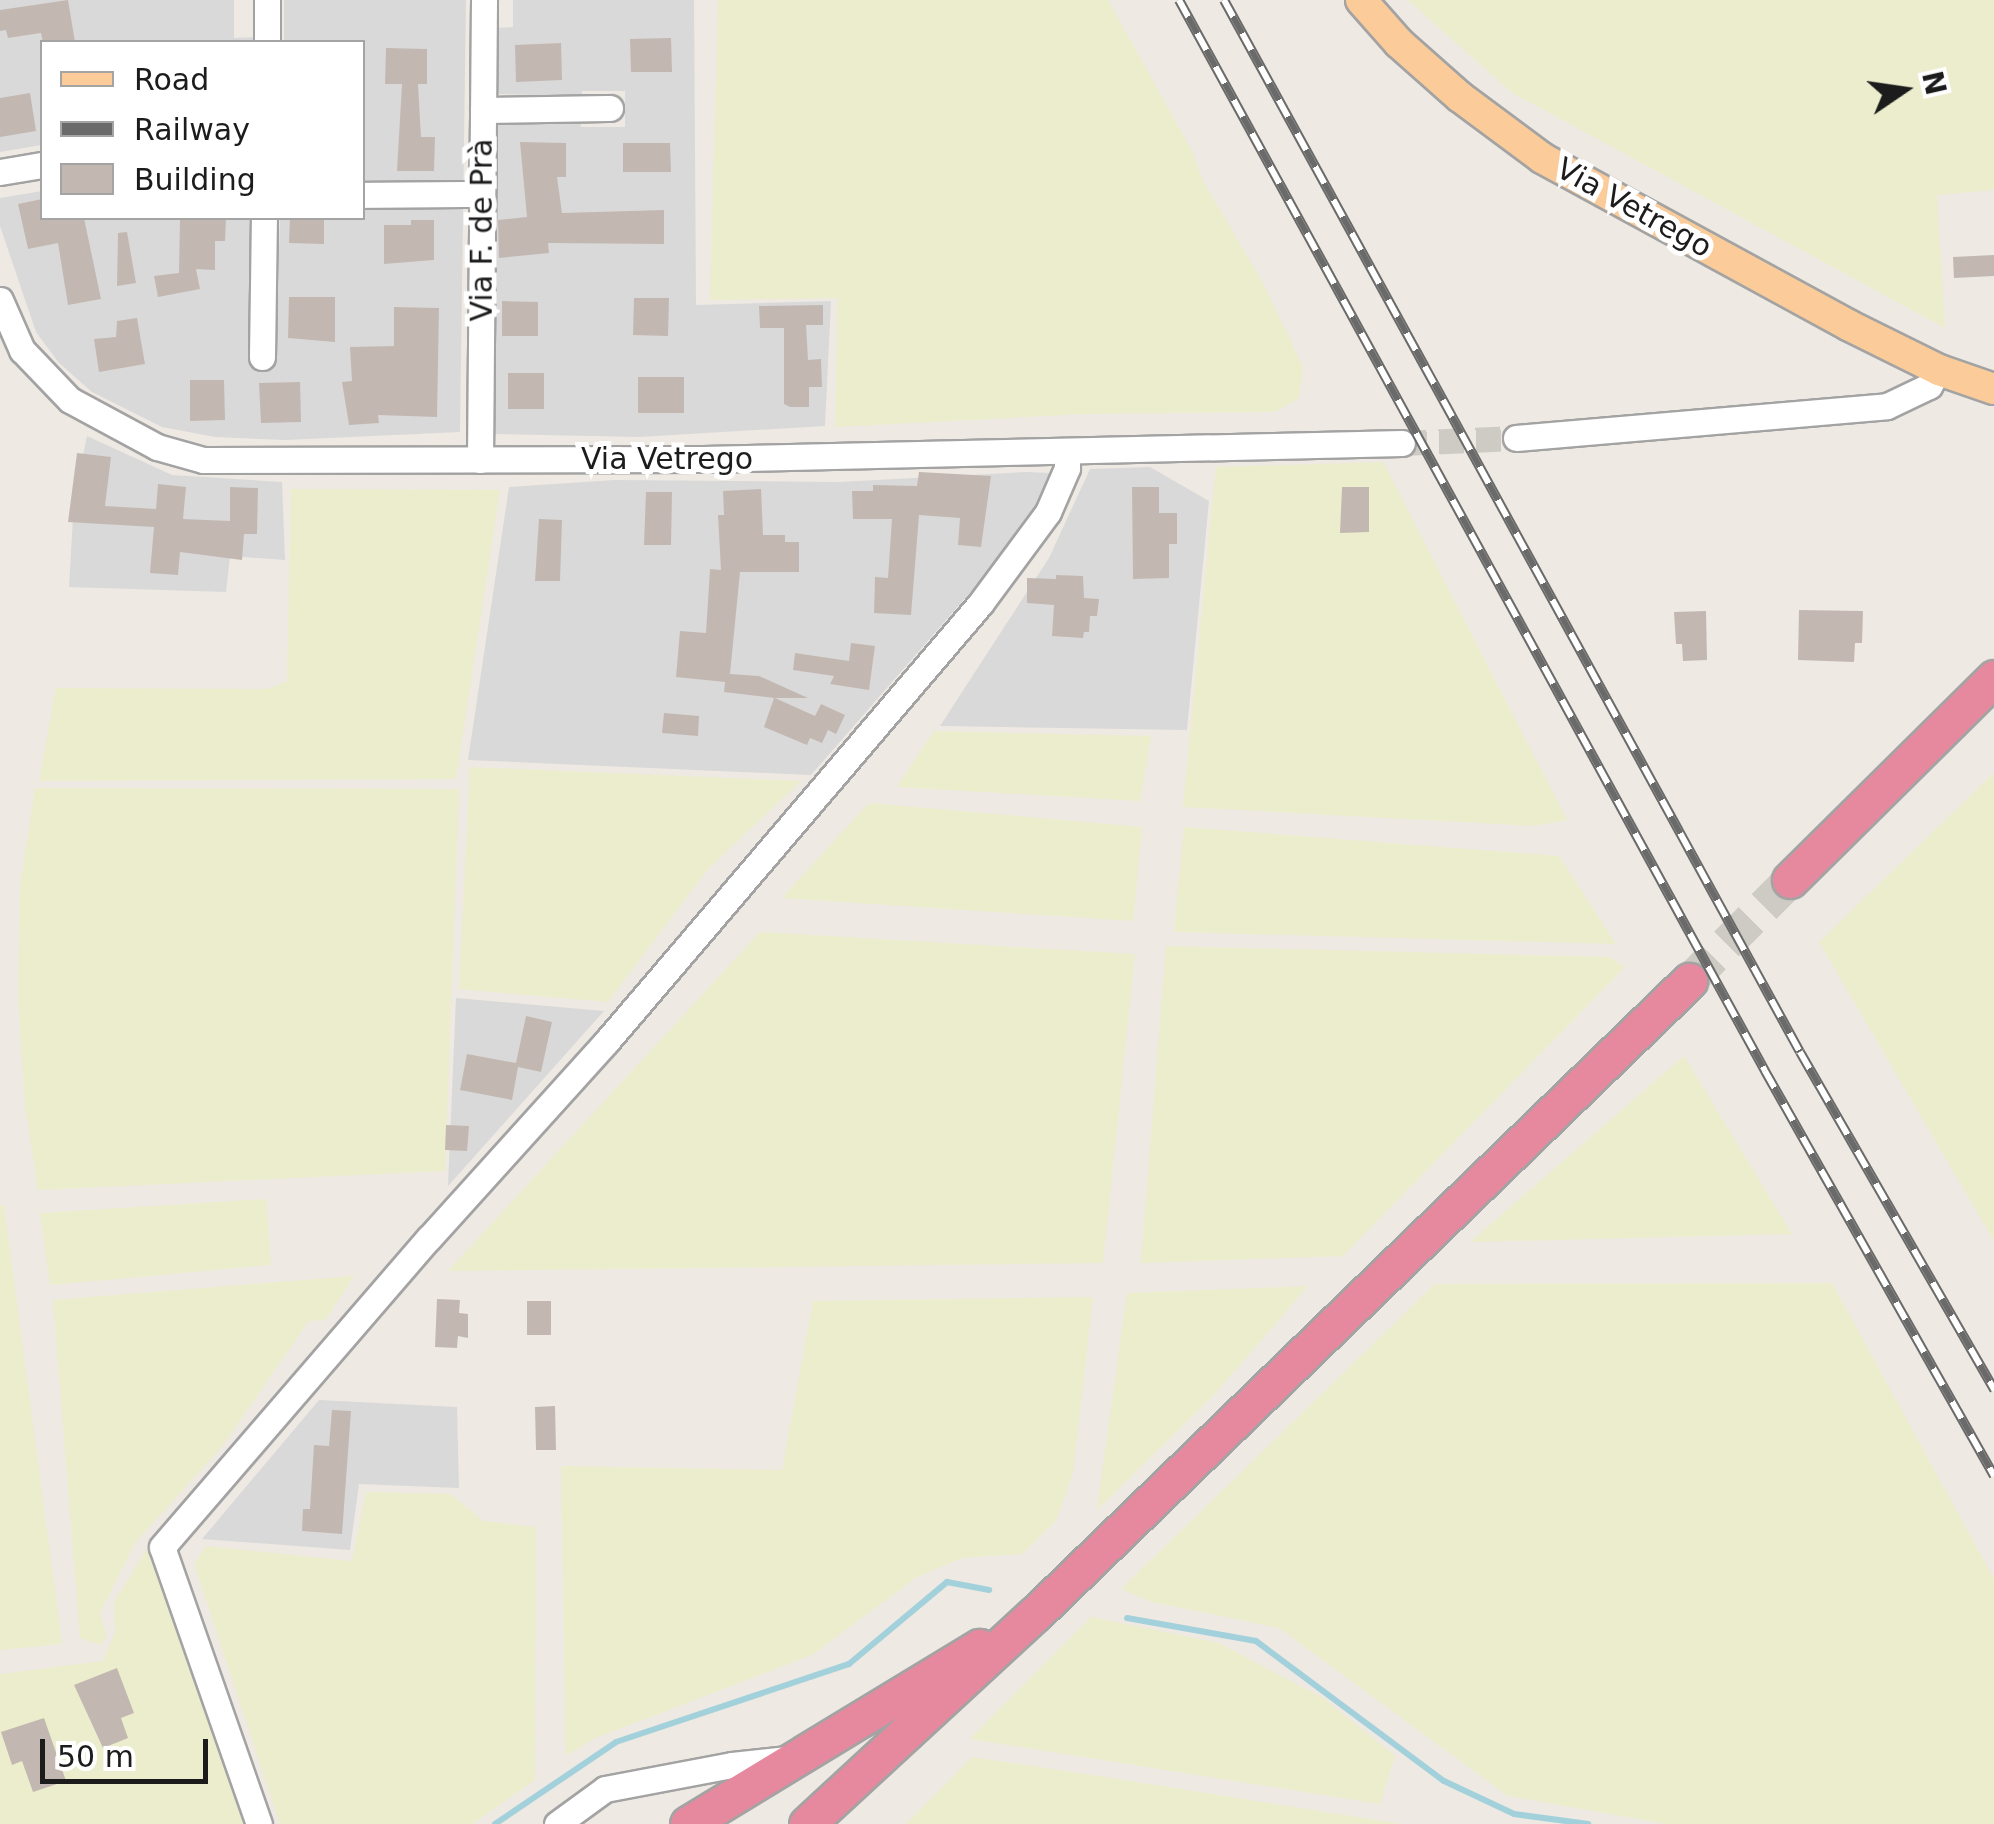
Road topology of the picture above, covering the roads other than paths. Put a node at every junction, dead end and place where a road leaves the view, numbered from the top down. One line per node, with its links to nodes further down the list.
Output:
1 (267, 0): 4 (street)
2 (484, 0): 6 (street, Via F. de Prà)
3 (1361, 0): 14 (main road, Via Vetrego)
4 (267, 40)
5 (610, 108): 6 (street)
6 (482, 110): 9 (street, Via F. de Prà)
7 (40, 165): 8 (street)
8 (0, 172)
9 (481, 194): 10 (street); 19 (street, Via F. de Prà)
10 (365, 195)
11 (264, 220): 13 (street)
12 (0, 300): 19 (street, Via Vetrego)
13 (262, 356)
14 (1939, 370): 15 (main road, Via Vetrego); 16 (street)
15 (1994, 389)
16 (1516, 438)
17 (1402, 444): 18 (street, Via Vetrego)
18 (1067, 454): 19 (street, Via Vetrego); 25 (street)
19 (480, 460)
20 (1994, 678): 21 (highway)
21 (1790, 880)
22 (1688, 980): 23 (highway)
23 (1036, 1613): 24 (highway); 28 (highway)
24 (788, 1760): 26 (street); 27 (highway)
25 (259, 1824)
26 (557, 1824)
27 (688, 1824)
28 (807, 1824)

